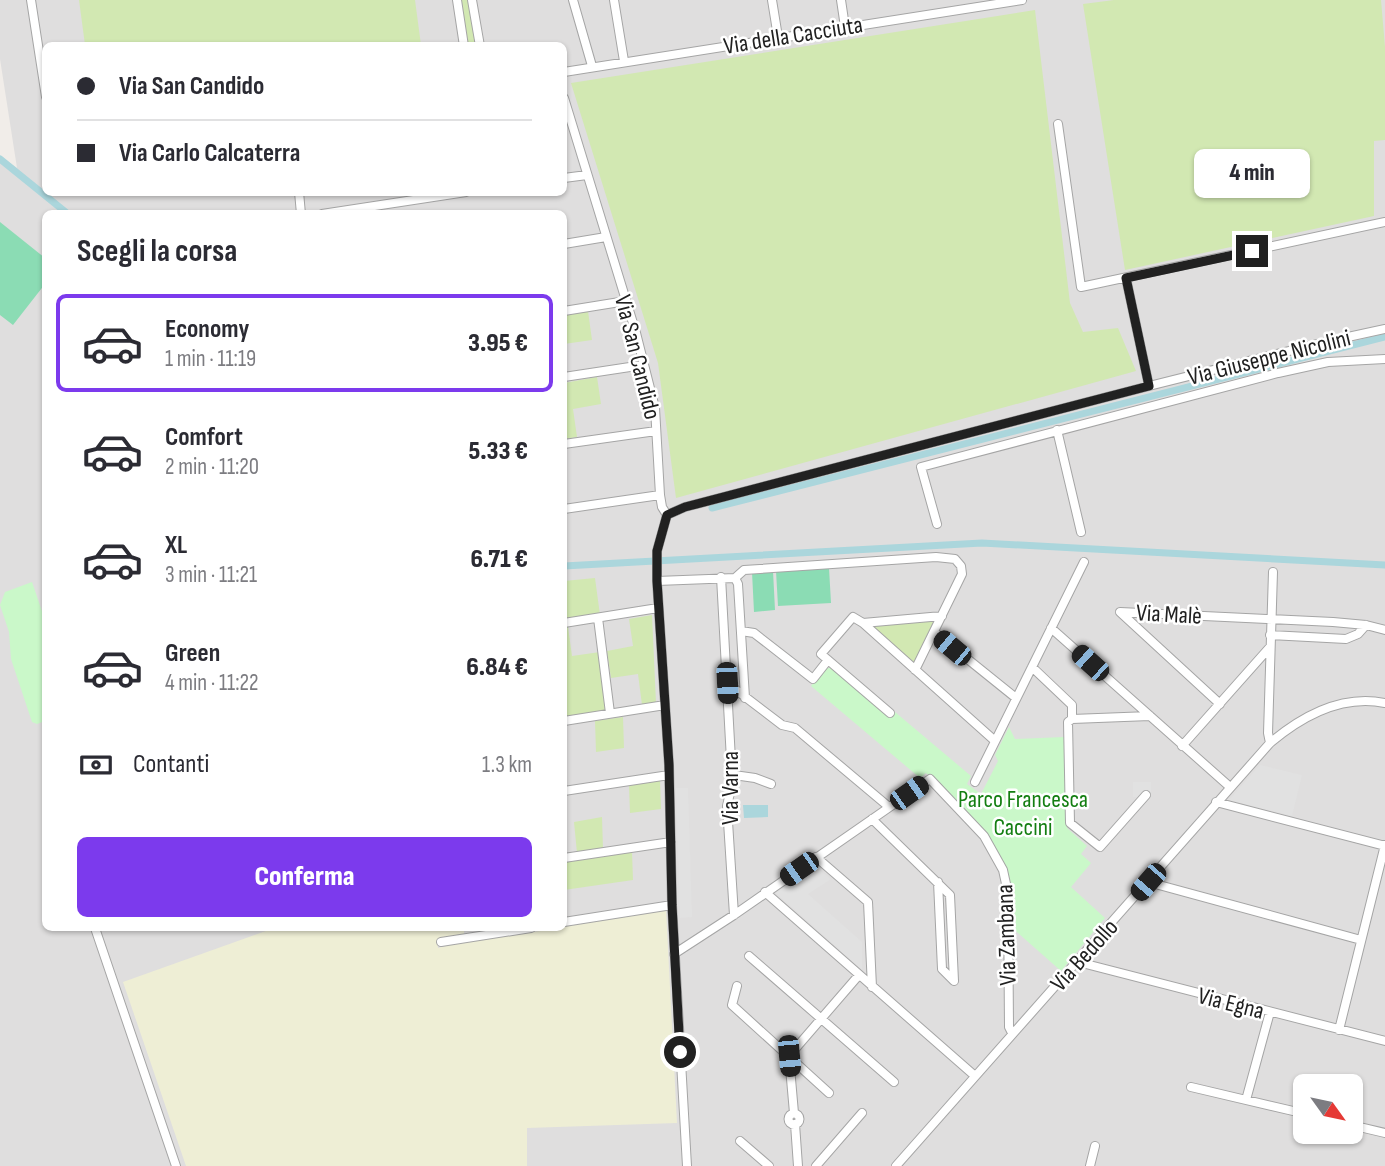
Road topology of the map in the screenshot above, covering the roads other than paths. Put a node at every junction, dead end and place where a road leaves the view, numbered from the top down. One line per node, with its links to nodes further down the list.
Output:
1 (31, 0): 15 (street)
2 (457, 0): 11 (street)
3 (472, 0): 12 (street)
4 (573, 0): 14 (street)
5 (614, 0): 13 (street)
6 (772, 0): 10 (street)
7 (841, 0): 9 (street)
8 (1022, 0): 9 (street, Via della Cacciuta)
9 (845, 27): 10 (street, Via della Cacciuta)
10 (778, 37): 13 (street, Via della Cacciuta)
11 (463, 42)
12 (479, 42)
13 (624, 61): 14 (street, Via della Cacciuta)
14 (592, 66): 16 (street, Via della Cacciuta)
15 (42, 71)
16 (567, 71)
17 (567, 119): 19 (street, Via San Candido)
18 (1058, 124): 26 (street)
19 (587, 175): 20 (street); 24 (street, Via San Candido)
20 (567, 178)
21 (440, 196): 22 (street)
22 (348, 210)
23 (1385, 222): 26 (street)
24 (606, 237): 25 (street); 27 (street, Via San Candido)
25 (567, 244)
26 (1126, 278): 33 (street)
27 (626, 302): 28 (street); 31 (street, Via San Candido)
28 (567, 311)
29 (1385, 330): 33 (street, Via Giuseppe Nicolini)
30 (1385, 359): 34 (street)
31 (643, 365): 32 (street); 35 (street, Via San Candido)
32 (567, 377)
33 (1149, 386): 39 (street, Via Giuseppe Nicolini)
34 (1057, 430): 40 (street); 41 (street)
35 (656, 431): 36 (street); 37 (street, Via San Candido)
36 (567, 444)
37 (660, 495): 38 (street); 39 (street, Via San Candido)
38 (567, 509)
39 (667, 515): 46 (street)
40 (937, 523)
41 (1081, 532)
42 (1084, 562): 54 (street)
43 (1273, 572): 50 (street)
44 (721, 578): 45 (street); 46 (street); 63 (street, Via Varna)
45 (735, 578): 48 (street); 56 (street)
46 (657, 581): 47 (street)
47 (658, 608): 49 (street); 68 (street)
48 (942, 616): 52 (street); 57 (street)
49 (598, 618): 51 (street); 69 (street)
50 (1271, 619): 53 (street); 58 (street); 67 (street, Via Malè)
51 (567, 623)
52 (863, 623): 60 (street); 62 (street)
53 (1366, 625): 55 (street); 58 (street)
54 (1051, 628): 61 (street); 71 (street)
55 (1385, 630)
56 (741, 631): 60 (street); 64 (street)
57 (934, 632): 62 (street); 65 (street)
58 (1270, 635): 59 (street)
59 (1270, 647): 67 (street); 75 (street)
60 (828, 660): 70 (street)
61 (1032, 667): 65 (street); 72 (street)
62 (915, 670): 74 (street)
63 (727, 683): 64 (street); 78 (street, Via Varna)
64 (745, 698): 85 (street)
65 (1016, 698): 74 (street)
66 (1385, 703): 75 (street, Via Bedollo)
67 (1220, 704): 76 (street)
68 (665, 705): 69 (street); 77 (street)
69 (610, 713): 73 (street)
70 (890, 713)
71 (1150, 716): 72 (street); 76 (street)
72 (1072, 719): 83 (street)
73 (567, 720)
74 (995, 741): 79 (street)
75 (1270, 743): 81 (street, Via Bedollo)
76 (1182, 746): 81 (street)
77 (669, 775): 82 (street); 87 (street)
78 (734, 775): 80 (street); 95 (street, Via Varna)
79 (975, 782)
80 (771, 784)
81 (1230, 787): 84 (street, Via Bedollo)
82 (567, 791)
83 (1146, 795)
84 (1216, 802): 88 (street); 92 (street, Via Bedollo)
85 (889, 807): 86 (street); 110 (street, Via Zambana)
86 (872, 818): 89 (street); 91 (street)
87 (671, 842): 90 (street); 94 (street)
88 (1385, 846): 99 (street)
89 (816, 857): 93 (street); 106 (street)
90 (567, 858)
91 (938, 882): 91 (street)
92 (1148, 882): 99 (street); 103 (street, Via Bedollo)
93 (765, 892): 95 (street); 104 (street)
94 (672, 905): 96 (street); 101 (street)
95 (734, 915): 101 (street)
96 (567, 922)
97 (96, 931): 124 (street)
98 (512, 931): 100 (street)
99 (1361, 940): 109 (street)
100 (441, 942)
101 (674, 954): 125 (street)
102 (749, 956): 108 (street)
103 (1078, 962): 107 (street, Via Egna); 110 (street, Via Bedollo)
104 (859, 975): 106 (street); 108 (street)
105 (737, 986): 112 (street)
106 (872, 987): 113 (street)
107 (1270, 1012): 109 (street, Via Egna); 117 (street)
108 (821, 1018): 112 (street); 114 (street)
109 (1339, 1030): 111 (street, Via Egna)
110 (1012, 1033): 113 (street, Via Bedollo)
111 (1385, 1041)
112 (789, 1056): 116 (street); 127 (street)
113 (975, 1076): 129 (street, Via Bedollo)
114 (894, 1082)
115 (1191, 1087): 117 (street)
116 (829, 1093)
117 (1247, 1100): 118 (street)
118 (1293, 1111)
119 (862, 1112): 128 (street)
120 (1363, 1128): 121 (street)
121 (1385, 1133)
122 (740, 1141): 126 (street)
123 (1095, 1146): 130 (street)
124 (176, 1166)
125 (687, 1166)
126 (769, 1166)
127 (799, 1166)
128 (816, 1166)
129 (896, 1166)
130 (1090, 1166)

